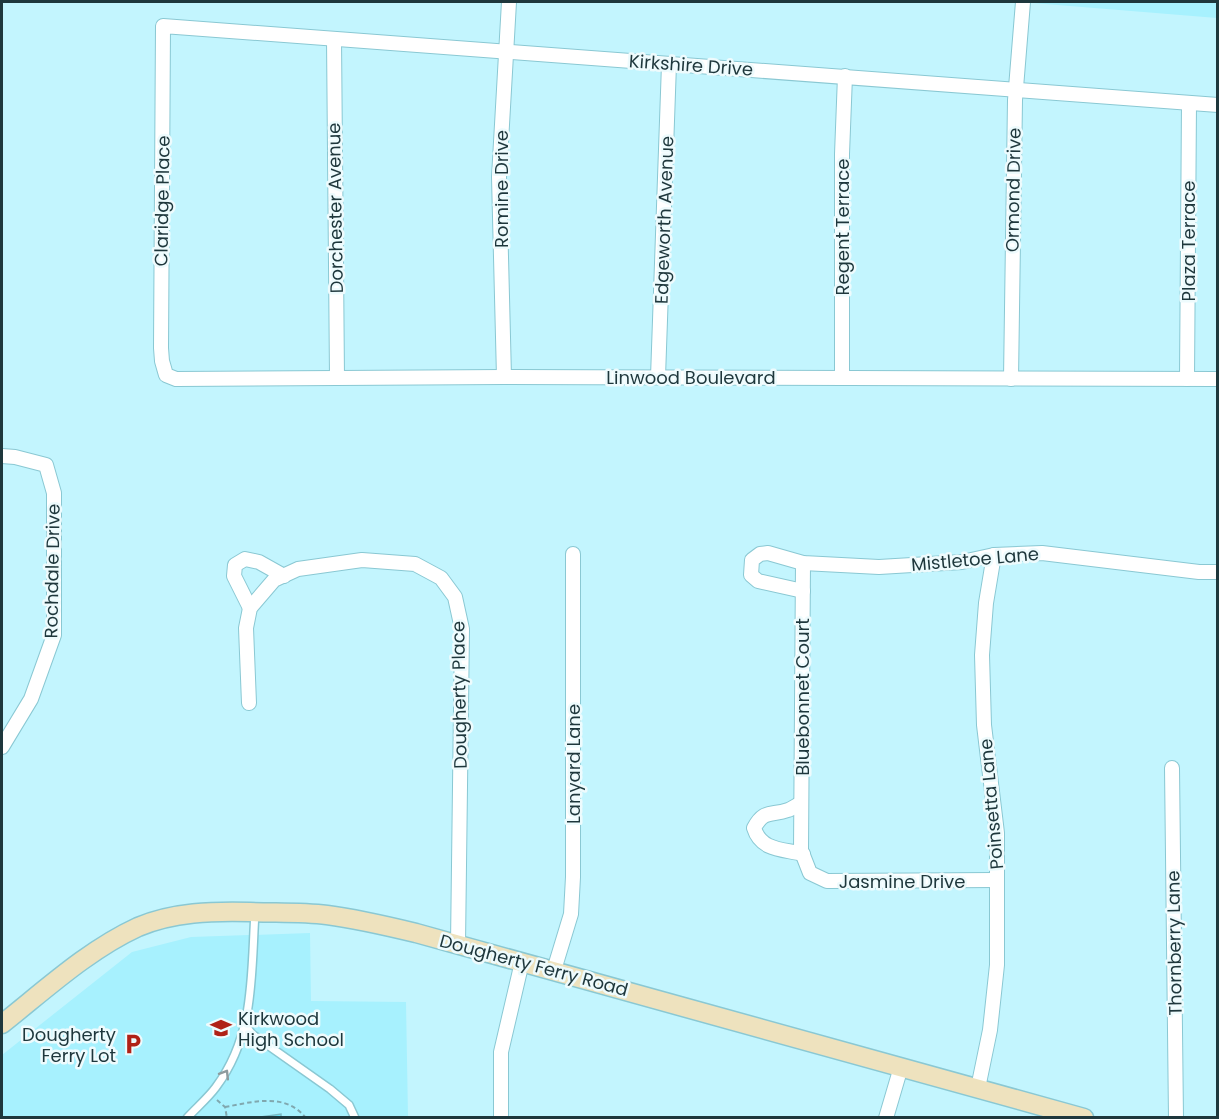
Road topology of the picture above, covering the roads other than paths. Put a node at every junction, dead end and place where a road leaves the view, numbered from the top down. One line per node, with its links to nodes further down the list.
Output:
1 (509, 2): 5 (street, Romine Drive)
2 (1023, 2): 8 (street, Ormond Drive)
3 (164, 27): 4 (street, Kirkshire Drive); 11 (street, Claridge Place)
4 (334, 39): 5 (street, Kirkshire Drive); 12 (street, Dorchester Avenue)
5 (506, 51): 6 (street, Kirkshire Drive); 13 (street, Romine Drive)
6 (669, 64): 7 (street, Kirkshire Drive); 14 (street, Edgeworth Avenue)
7 (845, 76): 8 (street, Kirkshire Drive); 15 (street, Regent Terrace)
8 (1017, 88): 9 (street, Kirkshire Drive); 16 (street, Ormond Drive)
9 (1189, 103): 10 (street, Kirkshire Drive); 17 (street, Plaza Terrace)
10 (1218, 105)
11 (166, 375): 12 (street, Linwood Boulevard)
12 (337, 377): 13 (street, Linwood Boulevard)
13 (504, 377): 14 (street, Linwood Boulevard)
14 (658, 377): 15 (street, Linwood Boulevard)
15 (842, 378): 16 (street, Linwood Boulevard)
16 (1011, 379): 17 (street, Linwood Boulevard)
17 (1187, 379): 18 (street, Linwood Boulevard)
18 (1218, 379)
19 (2, 456): 28 (street, Rochdale Drive)
20 (573, 554): 37 (street, Lanyard Lane)
21 (994, 555): 22 (street, Mistletoe Lane); 23 (street, Mistletoe Lane); 33 (street, Poinsetta Lane)
22 (803, 563): 25 (street, Bluebonnet Court); 25 (street)
23 (1218, 572)
24 (284, 576): 26 (street, Dougherty Place); 26 (street); 35 (street, Dougherty Place)
25 (803, 591): 30 (street, Bluebonnet Court)
26 (250, 608): 27 (street)
27 (249, 703)
28 (2, 747)
29 (1172, 768): 47 (street, Thornberry Lane)
30 (801, 803): 31 (street, Bluebonnet Court); 31 (street)
31 (802, 854): 32 (street, Bluebonnet Court)
32 (810, 873): 33 (street, Jasmine Drive)
33 (996, 880): 41 (street, Poinsetta Lane)
34 (255, 912): 35 (main road, Dougherty Ferry Road); 38 (main road, Dougherty Ferry Road); 39 (lane)
35 (458, 944): 36 (main road, Dougherty Ferry Road)
36 (522, 962): 37 (main road, Dougherty Ferry Road); 44 (street)
37 (554, 970): 40 (main road, Dougherty Ferry Road)
38 (2, 1024)
39 (246, 1026): 42 (lane, one-way to 39); 43 (lane)
40 (901, 1067): 41 (main road, Dougherty Ferry Road); 45 (street)
41 (978, 1088): 46 (main road, Dougherty Ferry Road)
42 (187, 1118)
43 (355, 1118)
44 (501, 1118)
45 (886, 1118)
46 (1084, 1118)
47 (1176, 1118)

